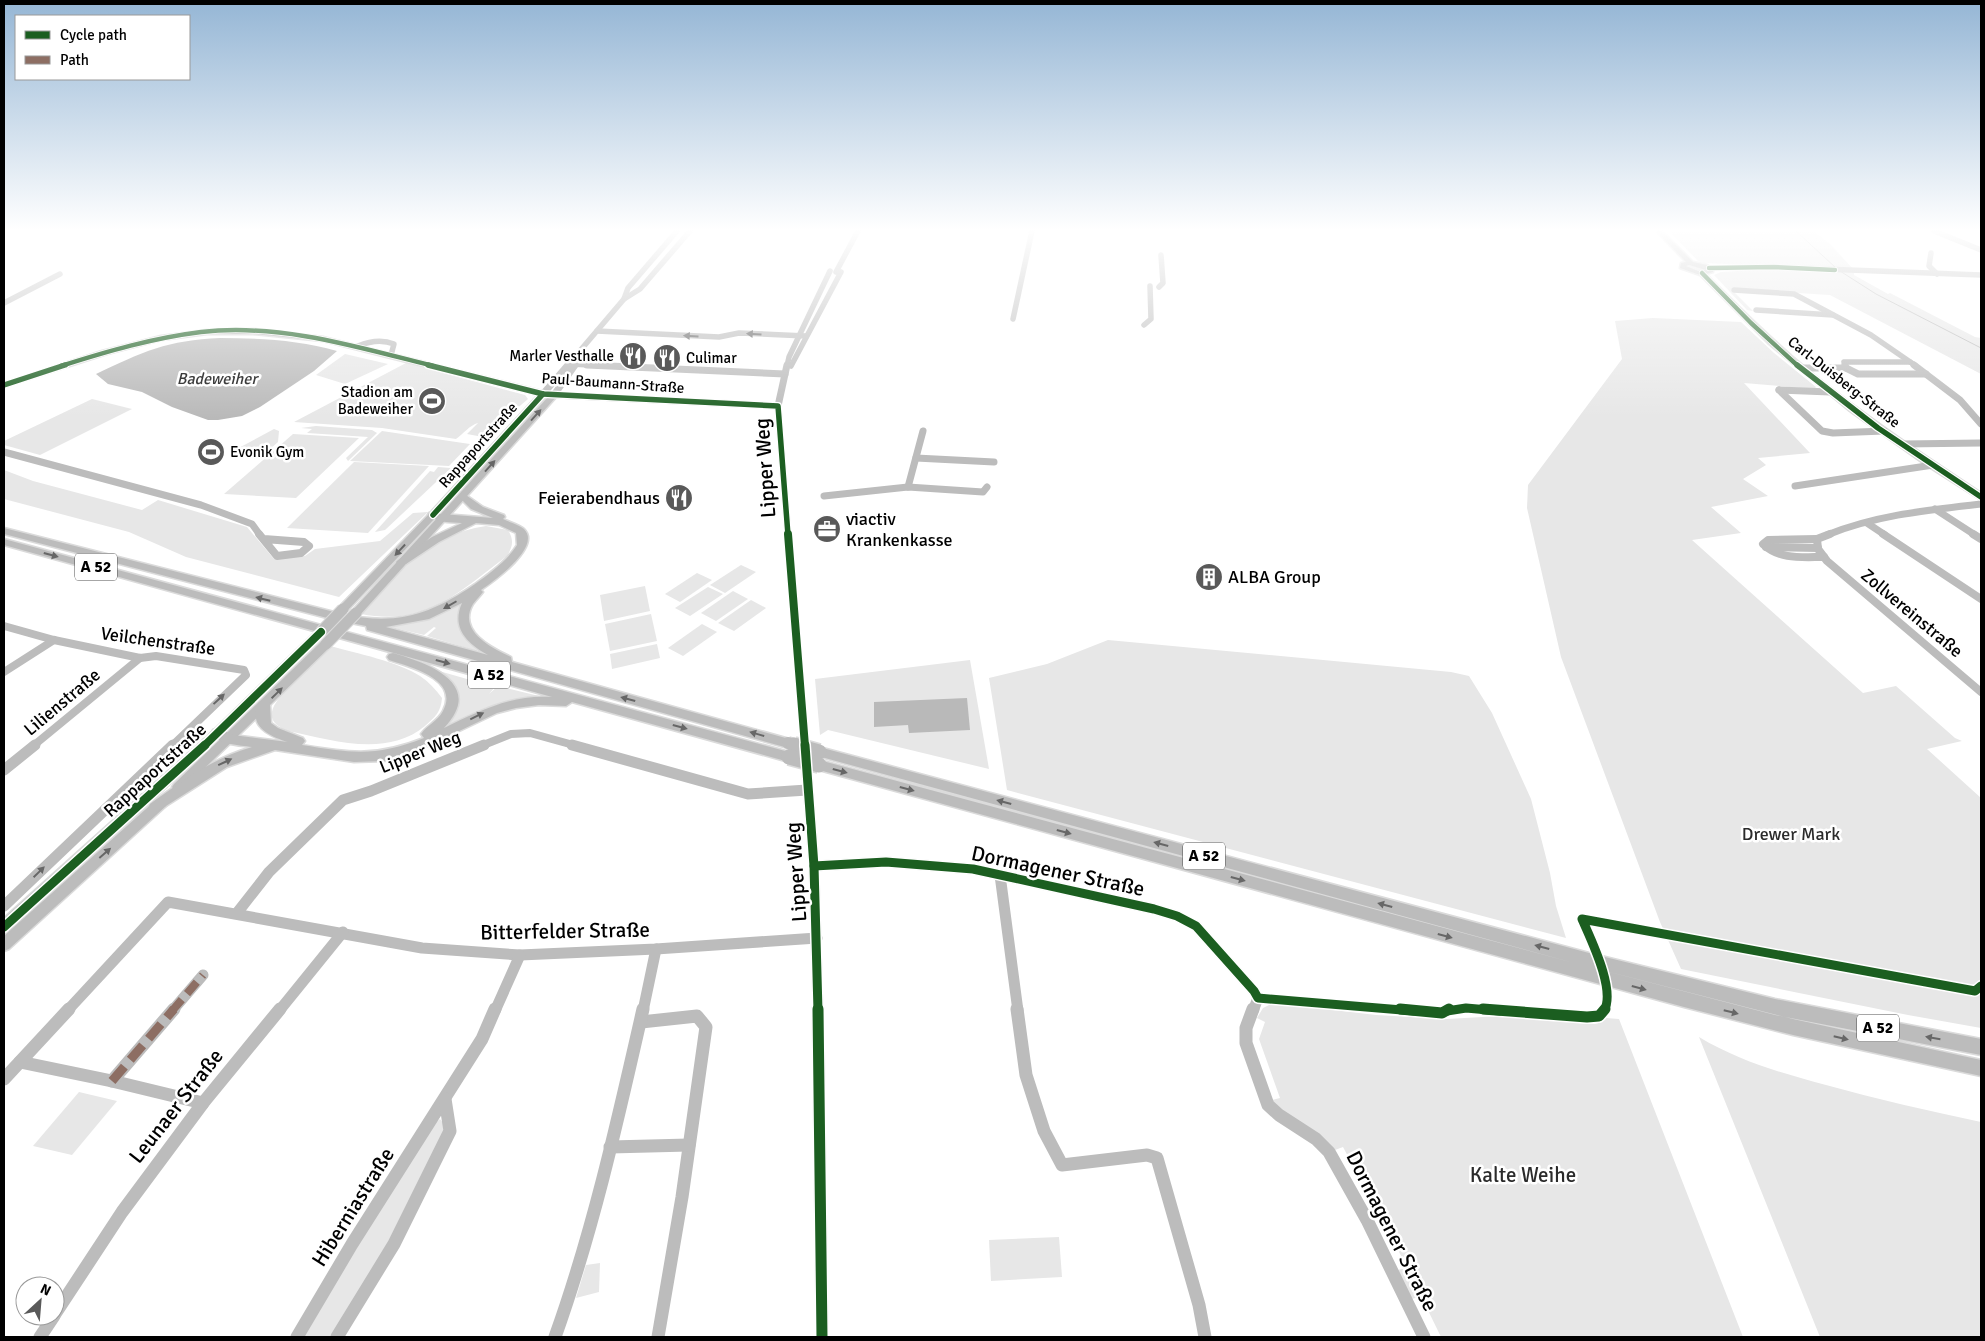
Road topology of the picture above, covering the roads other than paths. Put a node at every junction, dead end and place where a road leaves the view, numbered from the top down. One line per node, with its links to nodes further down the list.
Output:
1 (22, 294): 11 (street)
2 (626, 294): 10 (street)
3 (633, 294): 10 (street)
4 (823, 294): 17 (street)
5 (826, 294): 18 (street)
6 (1018, 294): 14 (street)
7 (1150, 294): 15 (street)
8 (1725, 294): 24 (main road, Carl-Duisberg-Straße)
9 (1788, 294): 13 (street)
10 (624, 299): 16 (street)
11 (4, 303)
12 (1756, 310): 13 (street)
13 (1836, 316): 22 (street)
14 (1013, 319)
15 (1144, 324)
16 (597, 331): 17 (street, one-way to 16); 23 (street, Paul-Baumann-Straße)
17 (797, 336): 18 (street); 21 (street)
18 (806, 336): 21 (street)
19 (358, 346): 20 (main road, Paul-Baumann-Straße); 20 (street, Paul-Baumann-Straße); 28 (main road, Paul-Baumann-Straße)
20 (391, 353): 30 (main road, Paul-Baumann-Straße)
21 (792, 357): 26 (street)
22 (1910, 362): 25 (street, Carl-Duisberg-Straße); 27 (street)
23 (573, 364): 26 (street, Paul-Baumann-Straße); 30 (street, Paul-Baumann-Straße); 31 (street, Paul-Baumann-Straße)
24 (1800, 368): 25 (street, Carl-Duisberg-Straße); 29 (main road, Carl-Duisberg-Straße)
25 (1846, 368): 27 (street, Carl-Duisberg-Straße)
26 (785, 374): 32 (street)
27 (1926, 374): 33 (street)
28 (4, 385)
29 (1830, 392): 35 (main road, Carl-Duisberg-Straße); 35 (street)
30 (543, 394): 31 (main road, Paul-Baumann-Straße); 52 (main road, Rappaportstraße)
31 (554, 395): 32 (street, Paul-Baumann-Straße); 47 (main road, Rappaportstraße, one-way to 31)
32 (778, 406): 83 (street, Lipper Weg)
33 (1981, 424)
34 (924, 431): 41 (street)
35 (1884, 431): 38 (main road, Carl-Duisberg-Straße)
36 (1971, 443): 37 (street); 38 (street); 39 (street)
37 (1981, 443)
38 (1903, 444): 43 (main road, Carl-Duisberg-Straße)
39 (1981, 450)
40 (4, 452): 57 (street)
41 (916, 458): 42 (street); 45 (street)
42 (994, 462)
43 (1933, 465): 44 (street); 49 (main road, Carl-Duisberg-Straße)
44 (1795, 486)
45 (908, 487): 46 (street); 48 (street)
46 (988, 487)
47 (463, 496): 52 (main road, Rappaportstraße); 53 (highway)
48 (824, 496)
49 (1981, 497)
50 (1981, 504): 51 (street)
51 (1935, 509): 55 (street); 59 (street)
52 (441, 515): 53 (highway); 54 (highway); 64 (main road, Rappaportstraße); 77 (main road, Rappaportstraße, one-way to 77, bridge)
53 (505, 518): 73 (highway)
54 (478, 521): 64 (highway); 66 (highway, one-way to 66)
55 (1867, 523): 58 (street); 65 (street)
56 (4, 531): 66 (highway, A 52, one-way to 56)
57 (264, 539): 57 (street)
58 (1817, 539): 61 (street); 62 (street, Zollvereinstraße)
59 (1981, 539)
60 (4, 542): 68 (highway, A 52, one-way to 68)
61 (1766, 547): 62 (street); 63 (street)
62 (1818, 548): 63 (street, Zollvereinstraße)
63 (1824, 557): 74 (street, Zollvereinstraße)
64 (402, 562): 75 (main road, Rappaportstraße, one-way to 64, bridge)
65 (1981, 599)
66 (311, 610): 73 (highway, A 52)
67 (4, 626): 69 (street, Veilchenstraße)
68 (346, 635): 76 (highway, A 52, one-way to 76); 78 (highway)
69 (54, 640): 70 (street, Veilchenstraße); 71 (street)
70 (140, 658): 72 (street, Veilchenstraße); 82 (street, Lilienstraße)
71 (4, 672)
72 (246, 674): 87 (street, Rappaportstraße, one-way to 72)
73 (585, 688): 80 (highway, A 52, one-way to 73)
74 (1981, 692)
75 (264, 705): 77 (main road, Rappaportstraße); 78 (highway)
76 (633, 715): 79 (highway, one-way to 76); 80 (highway, A 52, one-way to 80)
77 (228, 735): 78 (highway); 79 (highway); 84 (main road, Rappaportstraße); 89 (main road, Rappaportstraße)
78 (298, 741)
79 (280, 746): 84 (highway, one-way to 79)
80 (788, 750): 81 (highway, A 52, bridge)
81 (819, 759): 97 (highway, A 52, one-way to 81); 99 (highway, A 52, one-way to 99)
82 (4, 770)
83 (807, 790): 85 (street, Lipper Weg); 88 (street, Lipper Weg)
84 (156, 808): 92 (main road, Rappaportstraße, one-way to 84)
85 (814, 866): 86 (street, Dormagener Straße); 91 (street, Lipper Weg)
86 (1000, 875): 114 (street, Dormagener Straße); 115 (street, Dormagener Straße)
87 (4, 906)
88 (237, 913): 90 (street, Bitterfelder Straße); 98 (street, Bitterfelder Straße)
89 (4, 927)
90 (343, 932): 94 (street, Bitterfelder Straße); 103 (street, Leunaer Straße)
91 (818, 938): 93 (street, Bitterfelder Straße); 113 (street, Lipper Weg)
92 (4, 945)
93 (656, 949): 94 (street, Bitterfelder Straße); 96 (street)
94 (520, 954): 102 (street, Hiberniastraße)
95 (203, 975): 101 (street)
96 (641, 1022): 104 (street); 105 (street)
97 (1981, 1047)
98 (20, 1062): 100 (street); 101 (street)
99 (1981, 1068)
100 (4, 1079)
101 (112, 1081): 103 (street)
102 (445, 1099): 109 (street, Hiberniastraße); 110 (street)
103 (203, 1103): 106 (street, Leunaer Straße)
104 (689, 1145): 105 (street); 112 (street)
105 (610, 1147): 111 (street)
106 (65, 1298)
107 (47, 1326): 108 (street, Leunaer Straße)
108 (40, 1337)
109 (297, 1337)
110 (337, 1337)
111 (555, 1337)
112 (658, 1337)
113 (822, 1337)
114 (1205, 1337)
115 (1424, 1337)

